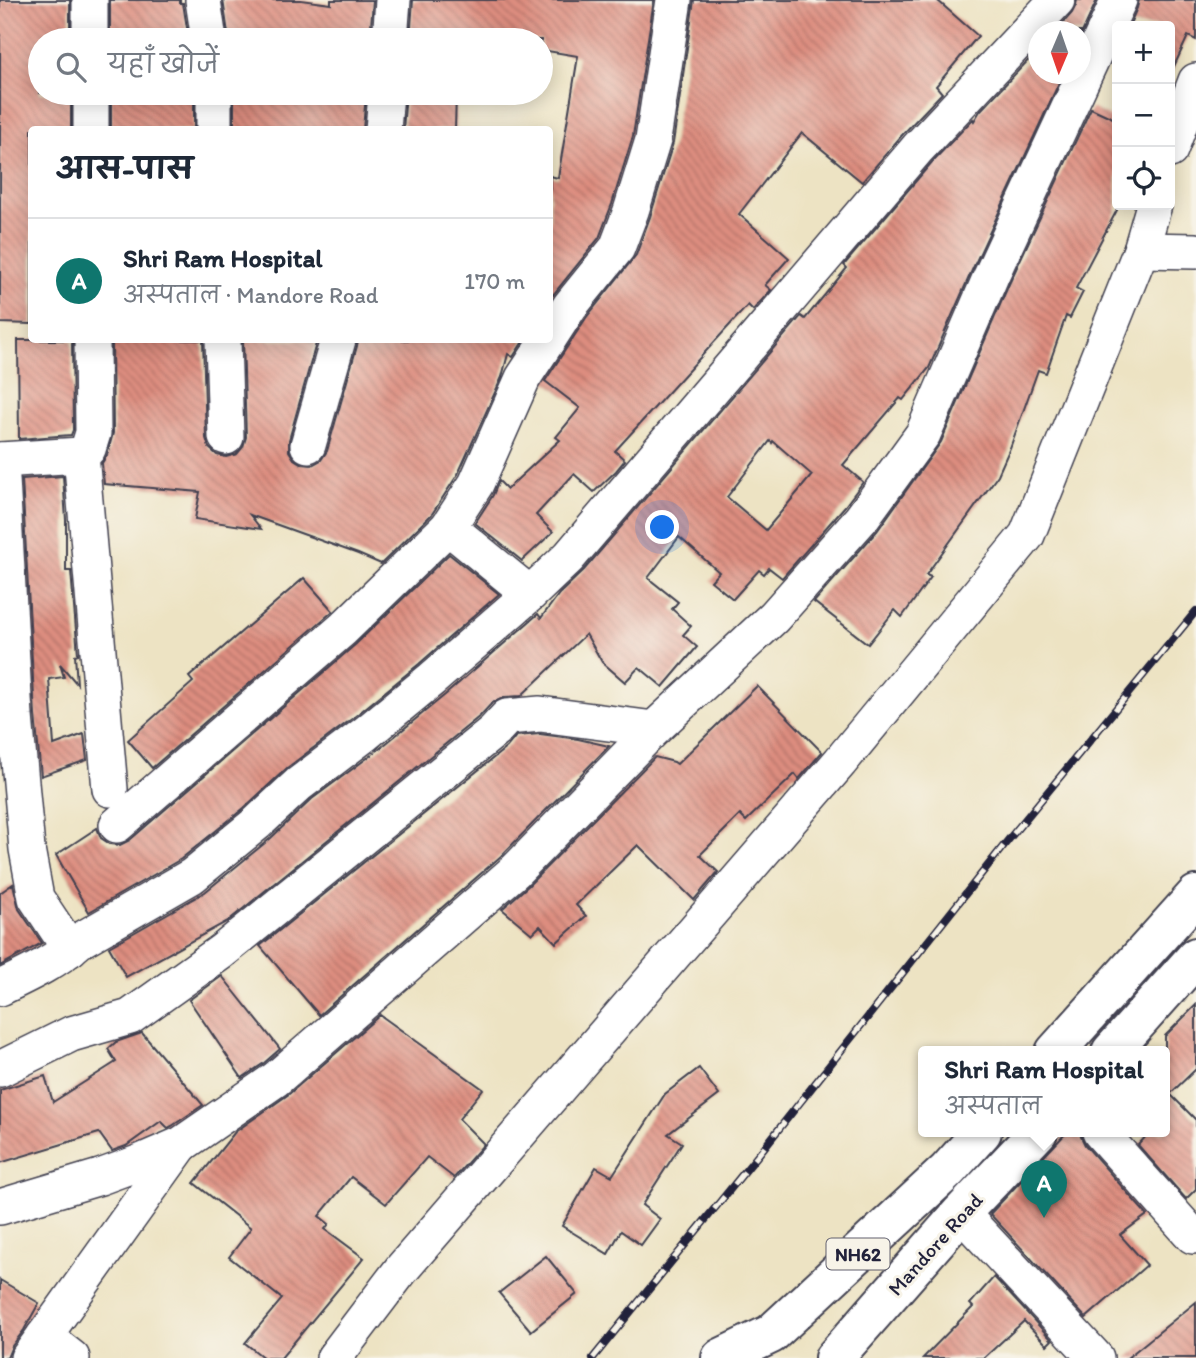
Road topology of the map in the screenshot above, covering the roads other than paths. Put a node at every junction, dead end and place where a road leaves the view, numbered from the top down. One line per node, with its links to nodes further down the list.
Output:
1 (90, 0): 7 (street)
2 (203, 0): 8 (street)
3 (393, 0): 9 (street)
4 (674, 0): 21 (street)
5 (1057, 0): 32 (street)
6 (1119, 0): 33 (street)
7 (90, 28)
8 (207, 28)
9 (391, 28)
10 (1196, 81): 17 (street)
11 (90, 105): 14 (street)
12 (214, 105): 15 (street)
13 (385, 105): 16 (street)
14 (91, 126)
15 (214, 126)
16 (383, 126)
17 (1171, 147)
18 (1153, 210): 19 (street)
19 (1142, 250): 20 (street); 52 (street)
20 (1196, 251)
21 (560, 304): 22 (street)
22 (553, 326)
23 (92, 343): 29 (street)
24 (223, 343): 27 (street)
25 (337, 343): 28 (street)
26 (546, 343): 31 (street)
27 (226, 437)
28 (308, 445)
29 (80, 455): 30 (street); 34 (street)
30 (0, 460): 37 (street)
31 (447, 527): 32 (street); 35 (street)
32 (530, 594): 37 (street)
33 (654, 729): 42 (street); 46 (street)
34 (110, 789)
35 (117, 825)
36 (1196, 895): 40 (highway)
37 (70, 949): 39 (street)
38 (1196, 957): 41 (highway)
39 (0, 988)
40 (1060, 1046)
41 (1116, 1046)
42 (0, 1069)
43 (978, 1137): 53 (highway, Mandore Road / NH62)
44 (1033, 1137): 48 (highway, Mandore Road / NH62)
45 (1104, 1137): 49 (street)
46 (182, 1144): 47 (street); 50 (street)
47 (0, 1207)
48 (961, 1213): 54 (highway, Mandore Road / NH62); 55 (street)
49 (1193, 1236)
50 (36, 1347): 51 (street)
51 (72, 1358)
52 (334, 1358)
53 (720, 1358)
54 (834, 1358)
55 (1096, 1358)

